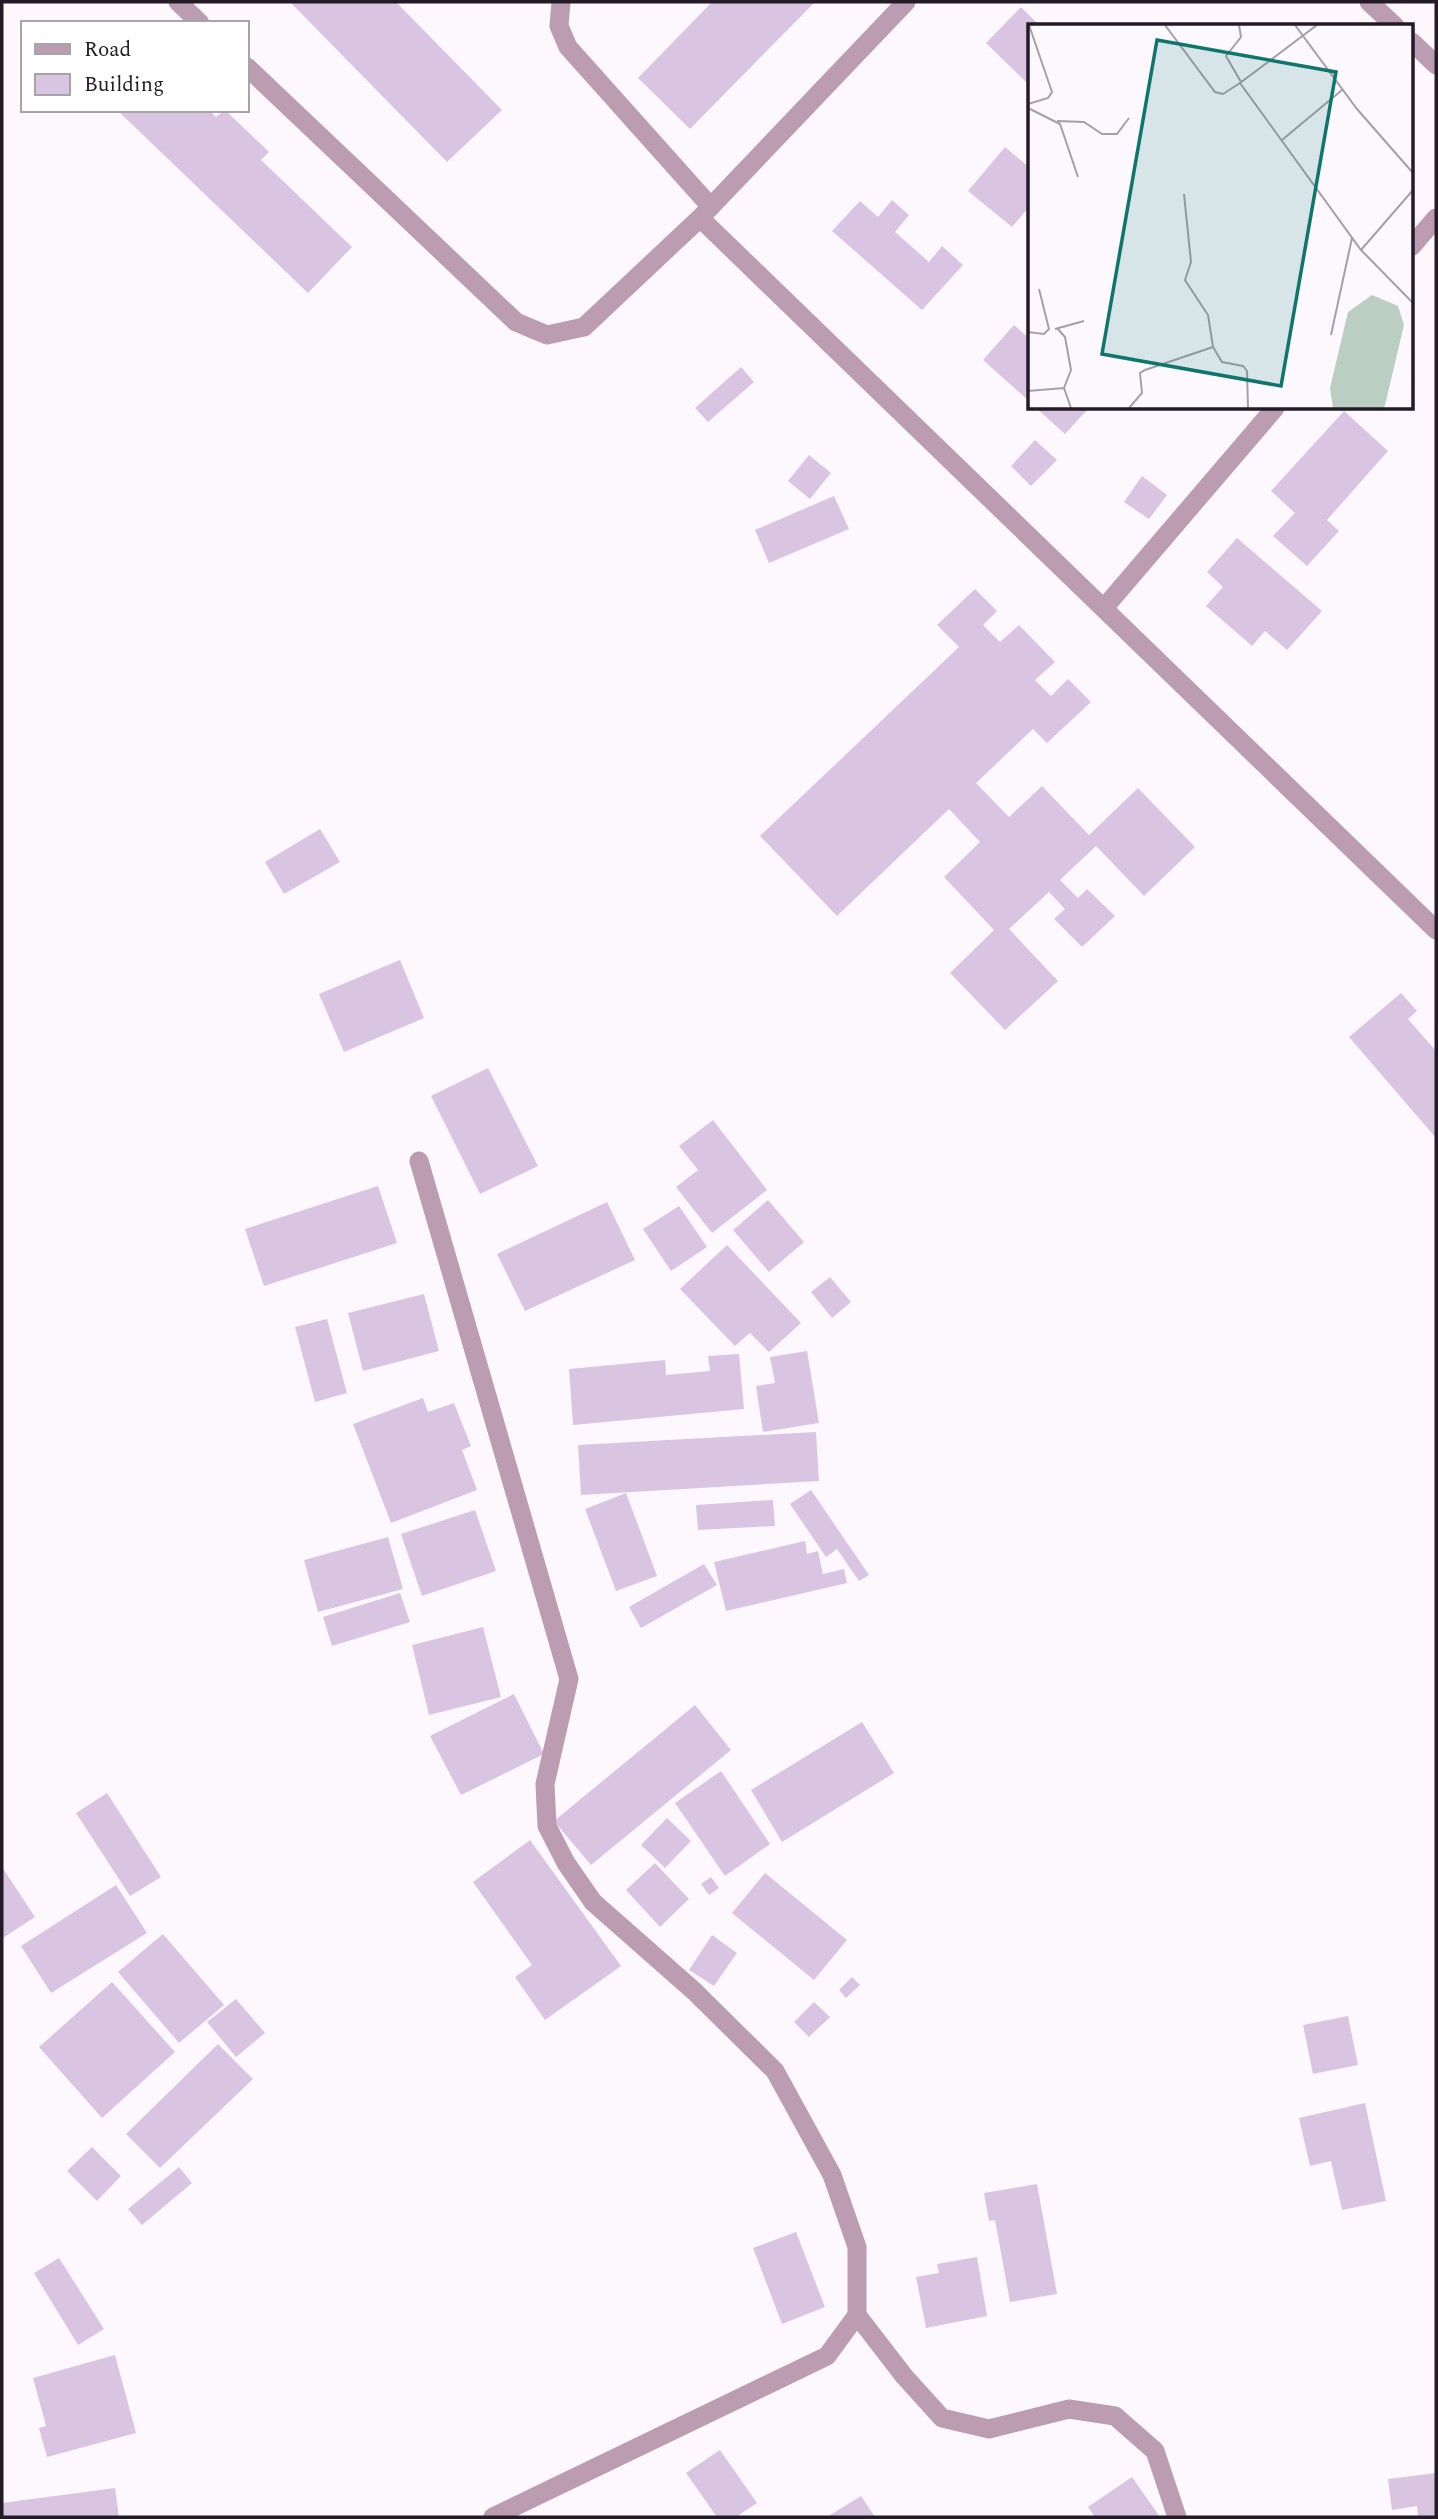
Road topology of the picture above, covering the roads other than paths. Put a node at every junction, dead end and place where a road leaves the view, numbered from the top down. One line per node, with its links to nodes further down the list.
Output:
1 (178, 2): 5 (street)
2 (561, 2): 10 (street)
3 (906, 2): 10 (street)
4 (1369, 2): 6 (street)
5 (198, 21)
6 (1393, 24)
7 (1414, 44): 8 (street)
8 (1436, 65)
9 (248, 68): 10 (street)
10 (705, 212): 14 (street)
11 (1436, 218): 12 (street)
12 (1414, 244)
13 (1273, 410): 14 (street)
14 (1104, 608): 15 (street)
15 (1436, 930)
16 (419, 1161): 17 (street)
17 (857, 2315): 18 (street); 19 (street)
18 (493, 2517)
19 (1177, 2517)

